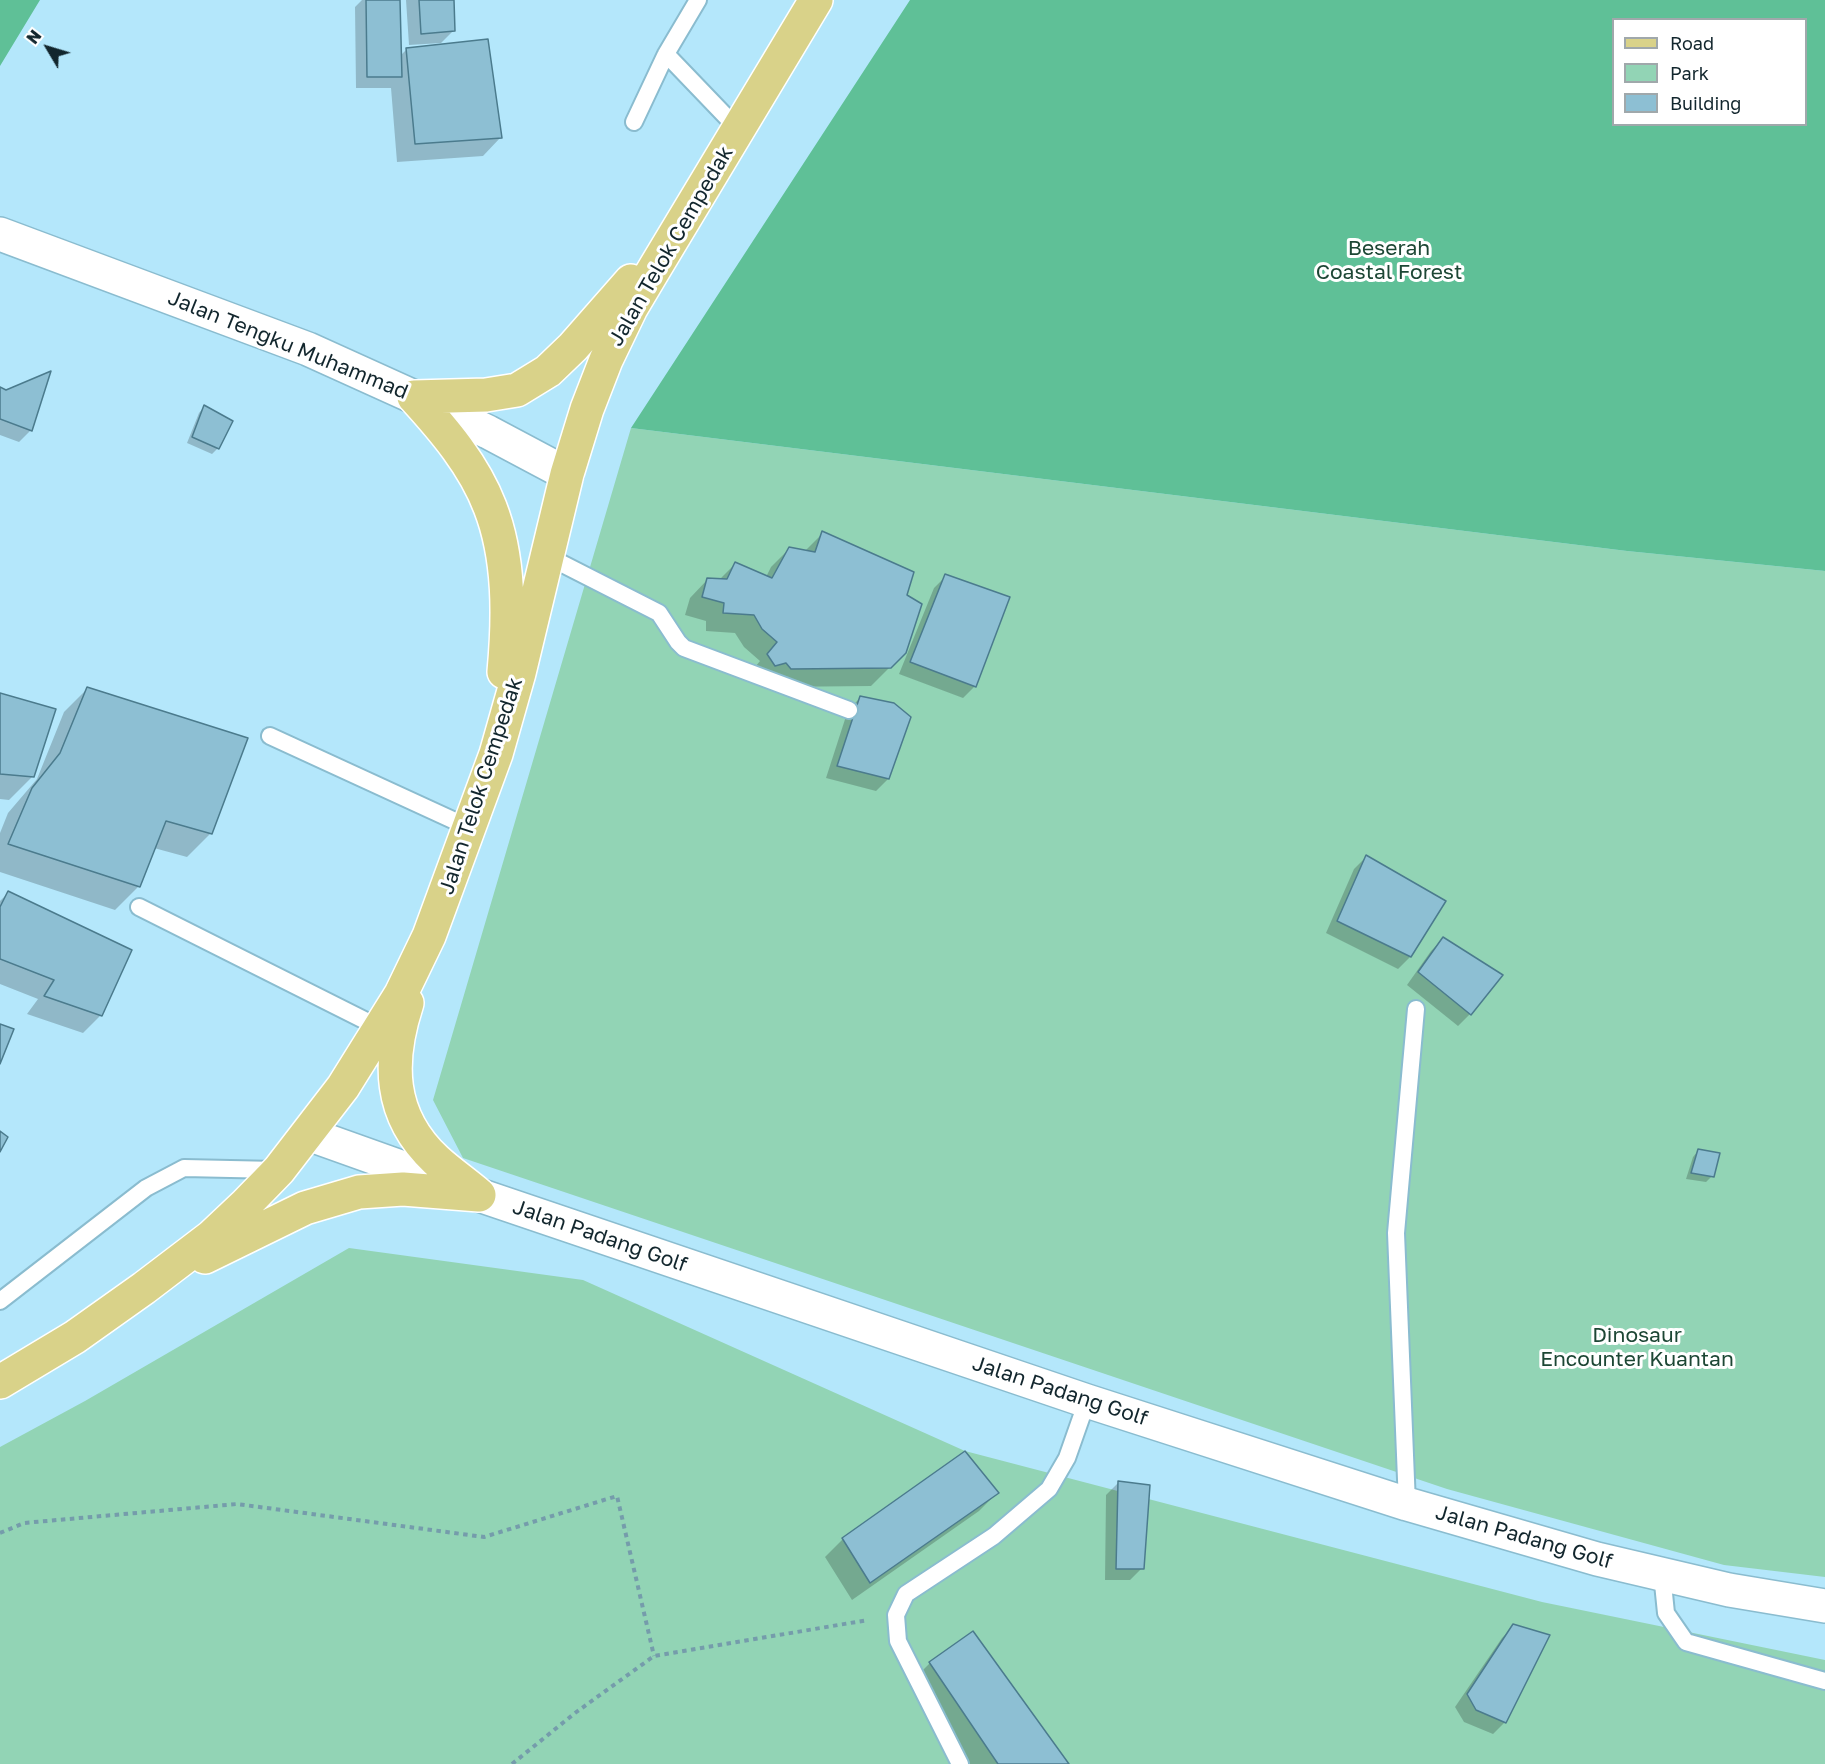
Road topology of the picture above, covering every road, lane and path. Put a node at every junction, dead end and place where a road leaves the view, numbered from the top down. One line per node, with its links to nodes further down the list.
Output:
1 (698, 0): 3 (lane)
2 (816, 0): 5 (main road, Jalan Telok Cempedak)
3 (666, 54): 4 (lane); 5 (lane)
4 (634, 122)
5 (738, 129): 6 (main road, Jalan Telok Cempedak)
6 (687, 214): 8 (main road); 9 (main road, Jalan Telok Cempedak)
7 (0, 234): 8 (street, Jalan Tengku Muhammad)
8 (414, 397): 9 (street, Jalan Tengku Muhammad); 13 (main road)
9 (567, 474): 10 (main road, Jalan Telok Cempedak)
10 (548, 556): 11 (lane); 13 (main road, Jalan Telok Cempedak)
11 (849, 710)
12 (270, 736): 14 (lane)
13 (496, 754): 14 (main road, Jalan Telok Cempedak)
14 (468, 827): 16 (main road, Jalan Telok Cempedak)
15 (139, 907): 18 (lane)
16 (429, 936): 18 (main road, Jalan Telok Cempedak); 21 (main road)
17 (1416, 1009): 26 (lane)
18 (380, 1028): 19 (main road, Jalan Telok Cempedak)
19 (308, 1134): 20 (main road, Jalan Telok Cempedak); 21 (street, Jalan Padang Golf)
20 (279, 1170): 22 (main road, Jalan Telok Cempedak); 23 (lane)
21 (479, 1195): 22 (main road); 25 (street, Jalan Padang Golf)
22 (144, 1288): 24 (main road, Jalan Telok Cempedak)
23 (0, 1301)
24 (0, 1382)
25 (1087, 1401): 26 (street, Jalan Padang Golf); 30 (lane)
26 (1407, 1504): 28 (street, Jalan Padang Golf)
27 (0, 1533): 31 (path)
28 (1662, 1574): 29 (street, Jalan Padang Golf); 32 (lane)
29 (1825, 1606)
30 (896, 1615): 31 (path); 34 (lane)
31 (654, 1656): 33 (path)
32 (1825, 1681)
33 (512, 1764)
34 (960, 1764)

